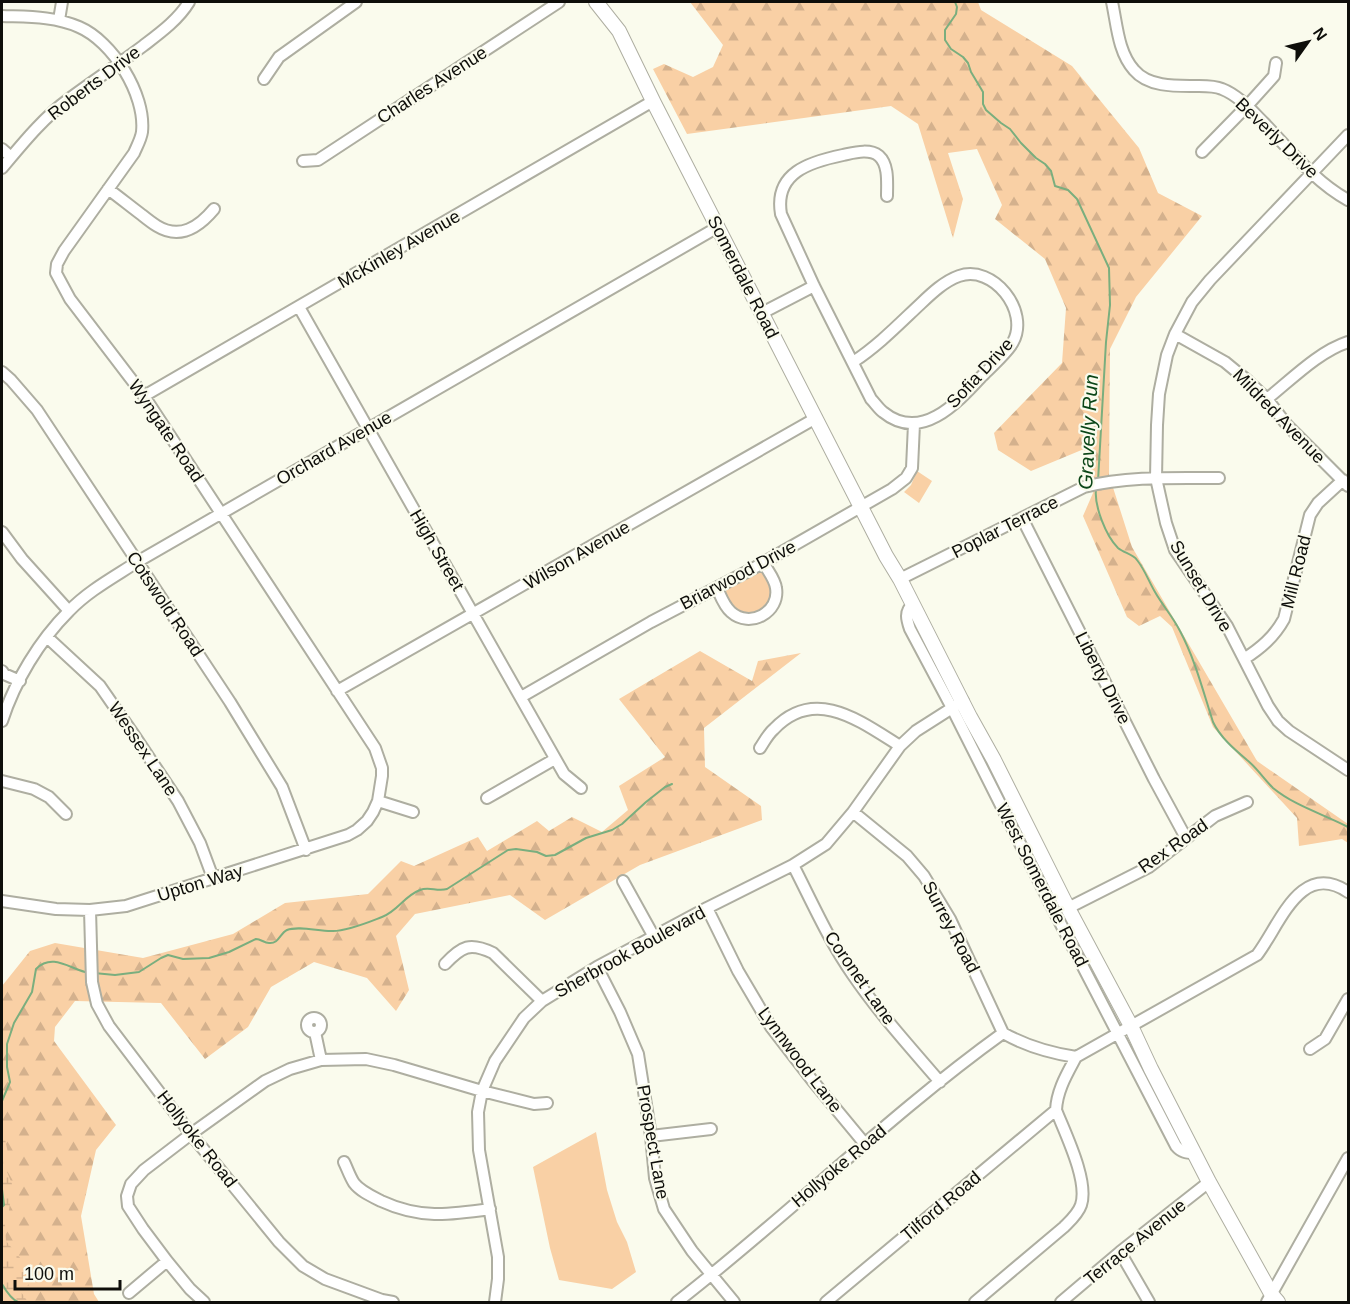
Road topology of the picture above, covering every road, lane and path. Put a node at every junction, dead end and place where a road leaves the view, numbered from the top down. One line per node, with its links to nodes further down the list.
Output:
1 (62, 2): 8 (street)
2 (189, 2): 9 (street, Roberts Drive)
3 (356, 2): 11 (street)
4 (559, 2): 18 (street, Charles Avenue)
5 (596, 2): 12 (main road, Somerdale Road)
6 (1113, 2): 13 (street, Beverly Drive)
7 (2, 16): 8 (street, Wyngate Road)
8 (59, 20): 9 (street, Wyngate Road)
9 (120, 63): 17 (street, Roberts Drive); 21 (street, Wyngate Road)
10 (1276, 63): 13 (street)
11 (264, 79)
12 (653, 101): 25 (main road, Somerdale Road); 27 (street, McKinley Avenue)
13 (1247, 106): 16 (street); 20 (street, Beverly Drive)
14 (1348, 135): 20 (street, Sunset Drive)
15 (2, 149): 17 (street)
16 (1202, 152)
17 (11, 157): 19 (street, Roberts Drive)
18 (303, 161)
19 (2, 168)
20 (1312, 173): 23 (street, Beverly Drive); 29 (street, Sunset Drive)
21 (108, 189): 24 (street); 33 (street, Wyngate Road)
22 (887, 196): 26 (street)
23 (1348, 200)
24 (214, 209)
25 (718, 227): 28 (main road, Somerdale Road); 37 (street, Orchard Avenue)
26 (814, 286): 28 (street); 31 (street)
27 (299, 307): 33 (street, McKinley Avenue); 37 (street, High Street)
28 (762, 313): 35 (main road, Somerdale Road)
29 (1175, 334): 34 (street, Mildred Avenue); 38 (street, Sunset Drive)
30 (1348, 342): 34 (street)
31 (853, 362): 36 (street); 36 (street, Sofia Drive)
32 (2, 372): 46 (street, Cotswold Road)
33 (144, 396): 42 (street, Wyngate Road)
34 (1268, 399): 40 (street, Mildred Avenue)
35 (816, 418): 41 (main road, Somerdale Road); 51 (street, Wilson Avenue)
36 (914, 424): 41 (street, Briarwood Drive)
37 (368, 429): 42 (street, Orchard Avenue); 51 (street, High Street)
38 (1156, 478): 39 (street, Poplar Terrace); 43 (street, Poplar Terrace); 53 (street, Sunset Drive)
39 (1220, 478)
40 (1346, 483): 53 (street, Mill Road)
41 (861, 508): 45 (main road, Somerdale Road); 47 (street, Briarwood Drive)
42 (221, 513): 46 (street, Orchard Avenue); 56 (street, Wyngate Road)
43 (1022, 518): 48 (street, Poplar Terrace); 72 (street, Liberty Drive)
44 (2, 532): 50 (street)
45 (885, 556): 48 (main road, West Somerdale Road)
46 (137, 562): 50 (street, Orchard Avenue); 73 (street, Cotswold Road)
47 (763, 562): 49 (street, Briarwood Drive); 49 (street)
48 (900, 579): 58 (main road, West Somerdale Road)
49 (717, 588): 57 (street, Briarwood Drive)
50 (69, 611): 52 (street, Orchard Avenue)
51 (473, 614): 56 (street, Wilson Avenue); 57 (street, High Street)
52 (47, 637): 55 (street, Orchard Avenue); 75 (street, Wessex Lane)
53 (1244, 659): 63 (street, Sunset Drive)
54 (2, 671): 55 (street)
55 (20, 681): 59 (street, Orchard Avenue)
56 (338, 691): 67 (street, Wyngate Road)
57 (521, 698): 62 (street, High Street)
58 (957, 705): 60 (street, Sherbrook Boulevard); 80 (main road, West Somerdale Road); 90 (street, West Somerdale Road)
59 (2, 721)
60 (900, 746): 61 (street); 70 (street, Sherbrook Boulevard)
61 (760, 748)
62 (555, 759): 65 (street, High Street); 66 (street)
63 (1348, 770)
64 (2, 780): 71 (street)
65 (581, 788)
66 (487, 798)
67 (378, 801): 69 (street); 73 (street, Upton Way)
68 (1248, 802): 72 (street, Rex Road)
69 (413, 812)
70 (853, 812): 74 (street, Sherbrook Boulevard); 89 (street, Surrey Road)
71 (66, 814)
72 (1186, 838): 80 (street, Rex Road)
73 (306, 849): 75 (street, Upton Way)
74 (793, 865): 79 (street, Sherbrook Boulevard); 94 (street, Coronet Lane)
75 (213, 878): 81 (street, Upton Way)
76 (623, 881): 82 (street)
77 (1348, 892): 87 (street)
78 (2, 901): 81 (street, Upton Way)
79 (707, 908): 82 (street, Sherbrook Boulevard); 101 (street, Lynnwood Lane)
80 (1068, 908): 87 (main road, West Somerdale Road)
81 (90, 910): 99 (street, Hollyoke Road)
82 (654, 937): 84 (street, Sherbrook Boulevard)
83 (445, 964): 86 (street)
84 (597, 968): 86 (street, Sherbrook Boulevard); 100 (street, Prospect Lane)
85 (1348, 999): 91 (street)
86 (542, 1001): 95 (street, Sherbrook Boulevard)
87 (1131, 1026): 90 (street); 102 (main road, West Somerdale Road)
88 (315, 1032): 93 (street)
89 (1003, 1033): 92 (street); 94 (street, Hollyoke Road)
90 (1119, 1033): 92 (street); 102 (street, West Somerdale Road)
91 (1310, 1049)
92 (1076, 1057): 97 (street)
93 (321, 1060): 95 (street); 99 (street)
94 (940, 1082): 101 (street, Hollyoke Road)
95 (482, 1091): 96 (street); 106 (street, Sherbrook Boulevard)
96 (547, 1103)
97 (1056, 1110): 117 (street, Tilford Road); 118 (street)
98 (711, 1129): 100 (street)
99 (191, 1134): 108 (street); 113 (street, Hollyoke Road)
100 (651, 1136): 109 (street, Prospect Lane)
101 (865, 1144): 109 (street, Hollyoke Road)
102 (1194, 1153): 105 (main road, West Somerdale Road)
103 (1348, 1158): 111 (street)
104 (344, 1162): 106 (street)
105 (1209, 1182): 107 (street, Terrace Avenue); 111 (main road, West Somerdale Road)
106 (490, 1209): 114 (street, Sherbrook Boulevard)
107 (1120, 1252): 119 (street, Terrace Avenue); 120 (street)
108 (167, 1261): 110 (street); 112 (street)
109 (711, 1276): 115 (street, Hollyoke Road); 116 (street, Prospect Lane)
110 (129, 1293)
111 (1272, 1300)
112 (204, 1302)
113 (393, 1302)
114 (495, 1302)
115 (677, 1302)
116 (734, 1302)
117 (826, 1302)
118 (975, 1302)
119 (1061, 1302)
120 (1149, 1302)

